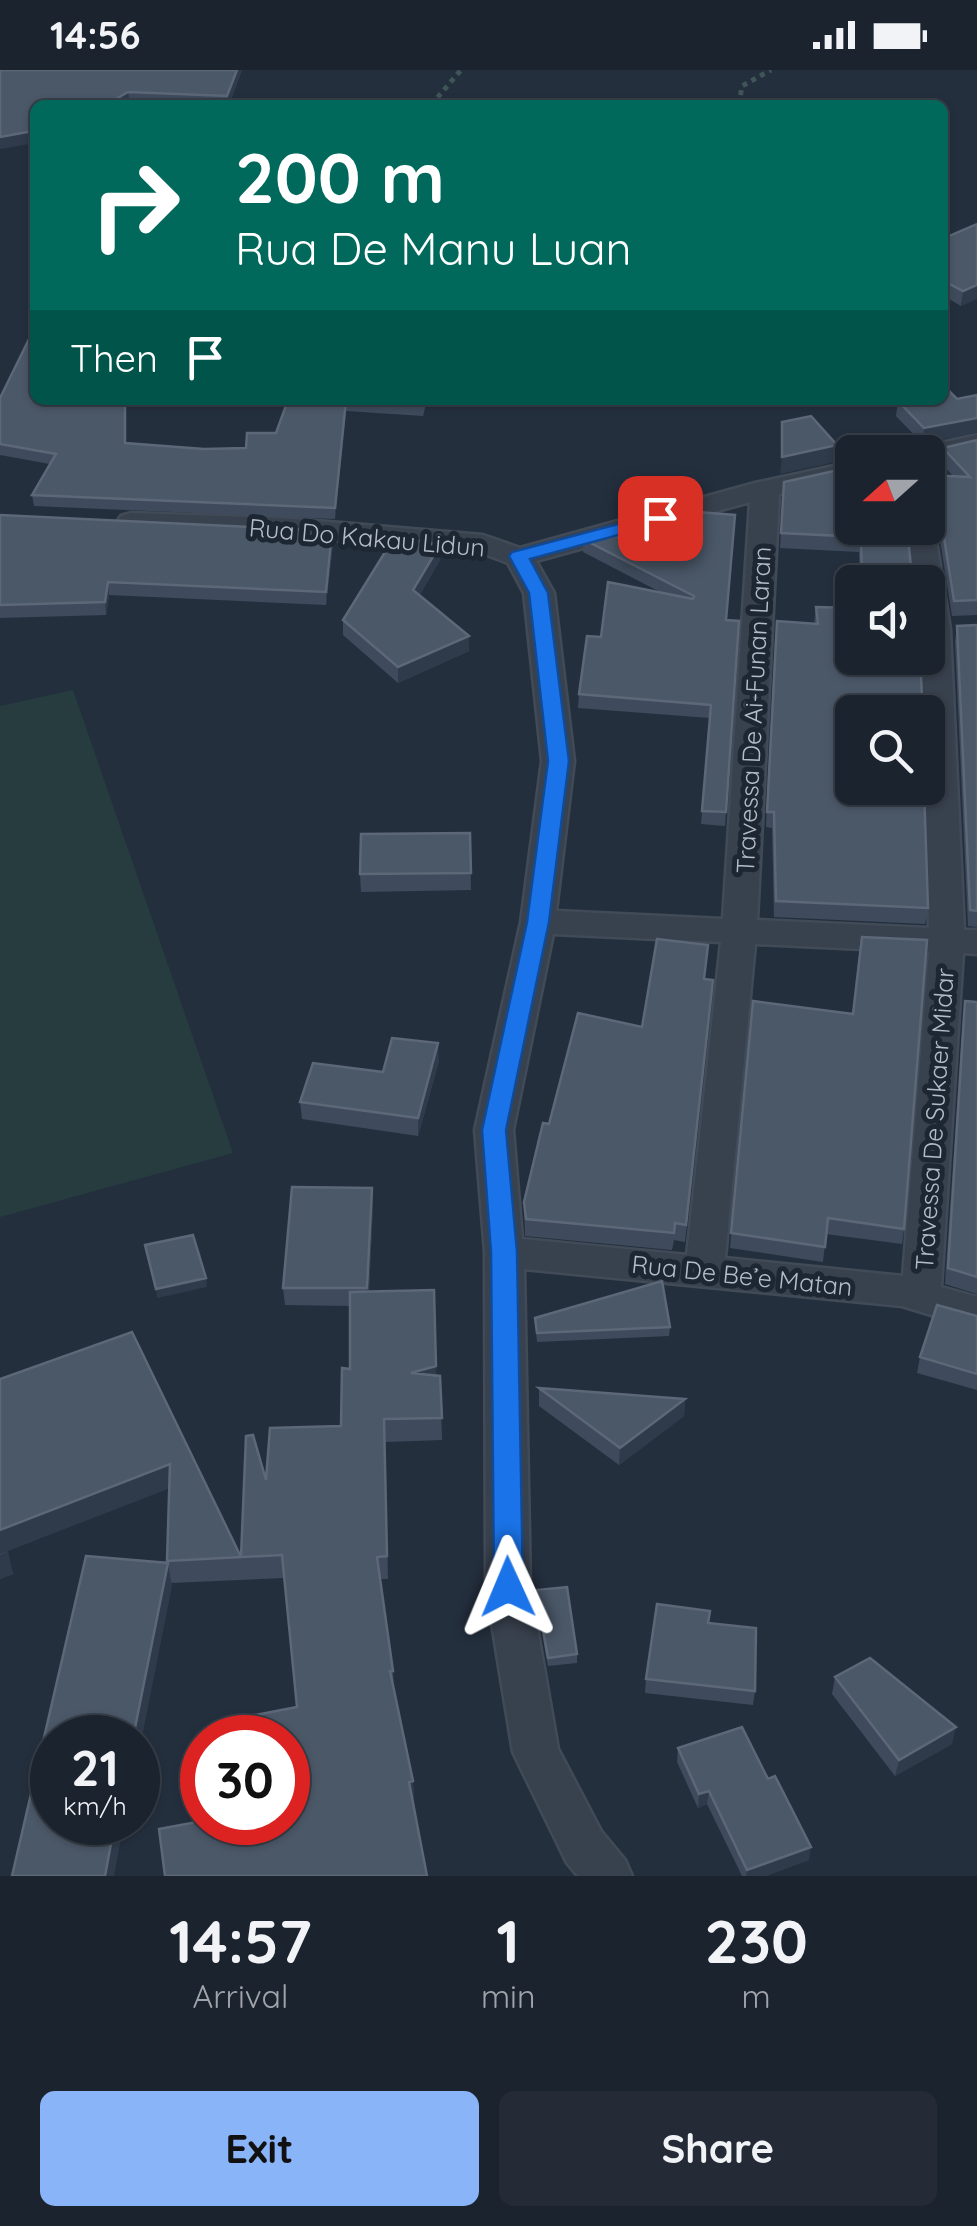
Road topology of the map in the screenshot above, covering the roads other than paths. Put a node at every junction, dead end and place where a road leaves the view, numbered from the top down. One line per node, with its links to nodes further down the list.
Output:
1 (977, 443): 2 (street)
2 (945, 450)
3 (835, 474): 4 (street)
4 (765, 489): 7 (street); 9 (street, Travessa De Ai-Funan Laran)
5 (95, 521): 7 (street, Rua Do Kakau Lidun)
6 (925, 545): 10 (street, Travessa De Sukaer Midar)
7 (519, 556): 8 (street, Rua Do Kakau Lidun)
8 (538, 922): 9 (street); 11 (street, Rua Do Kakau Lidun)
9 (741, 931): 10 (street); 12 (street, Travessa De Ai-Funan Laran)
10 (962, 942): 13 (street, Travessa De Sukaer Midar)
11 (504, 1252): 12 (street, Rua De Be’e Matan); 15 (street, Rua Do Kakau Lidun)
12 (704, 1271): 13 (street, Rua De Be’e Matan)
13 (921, 1296): 14 (street, Rua De Be’e Matan)
14 (977, 1313)
15 (608, 1876)

